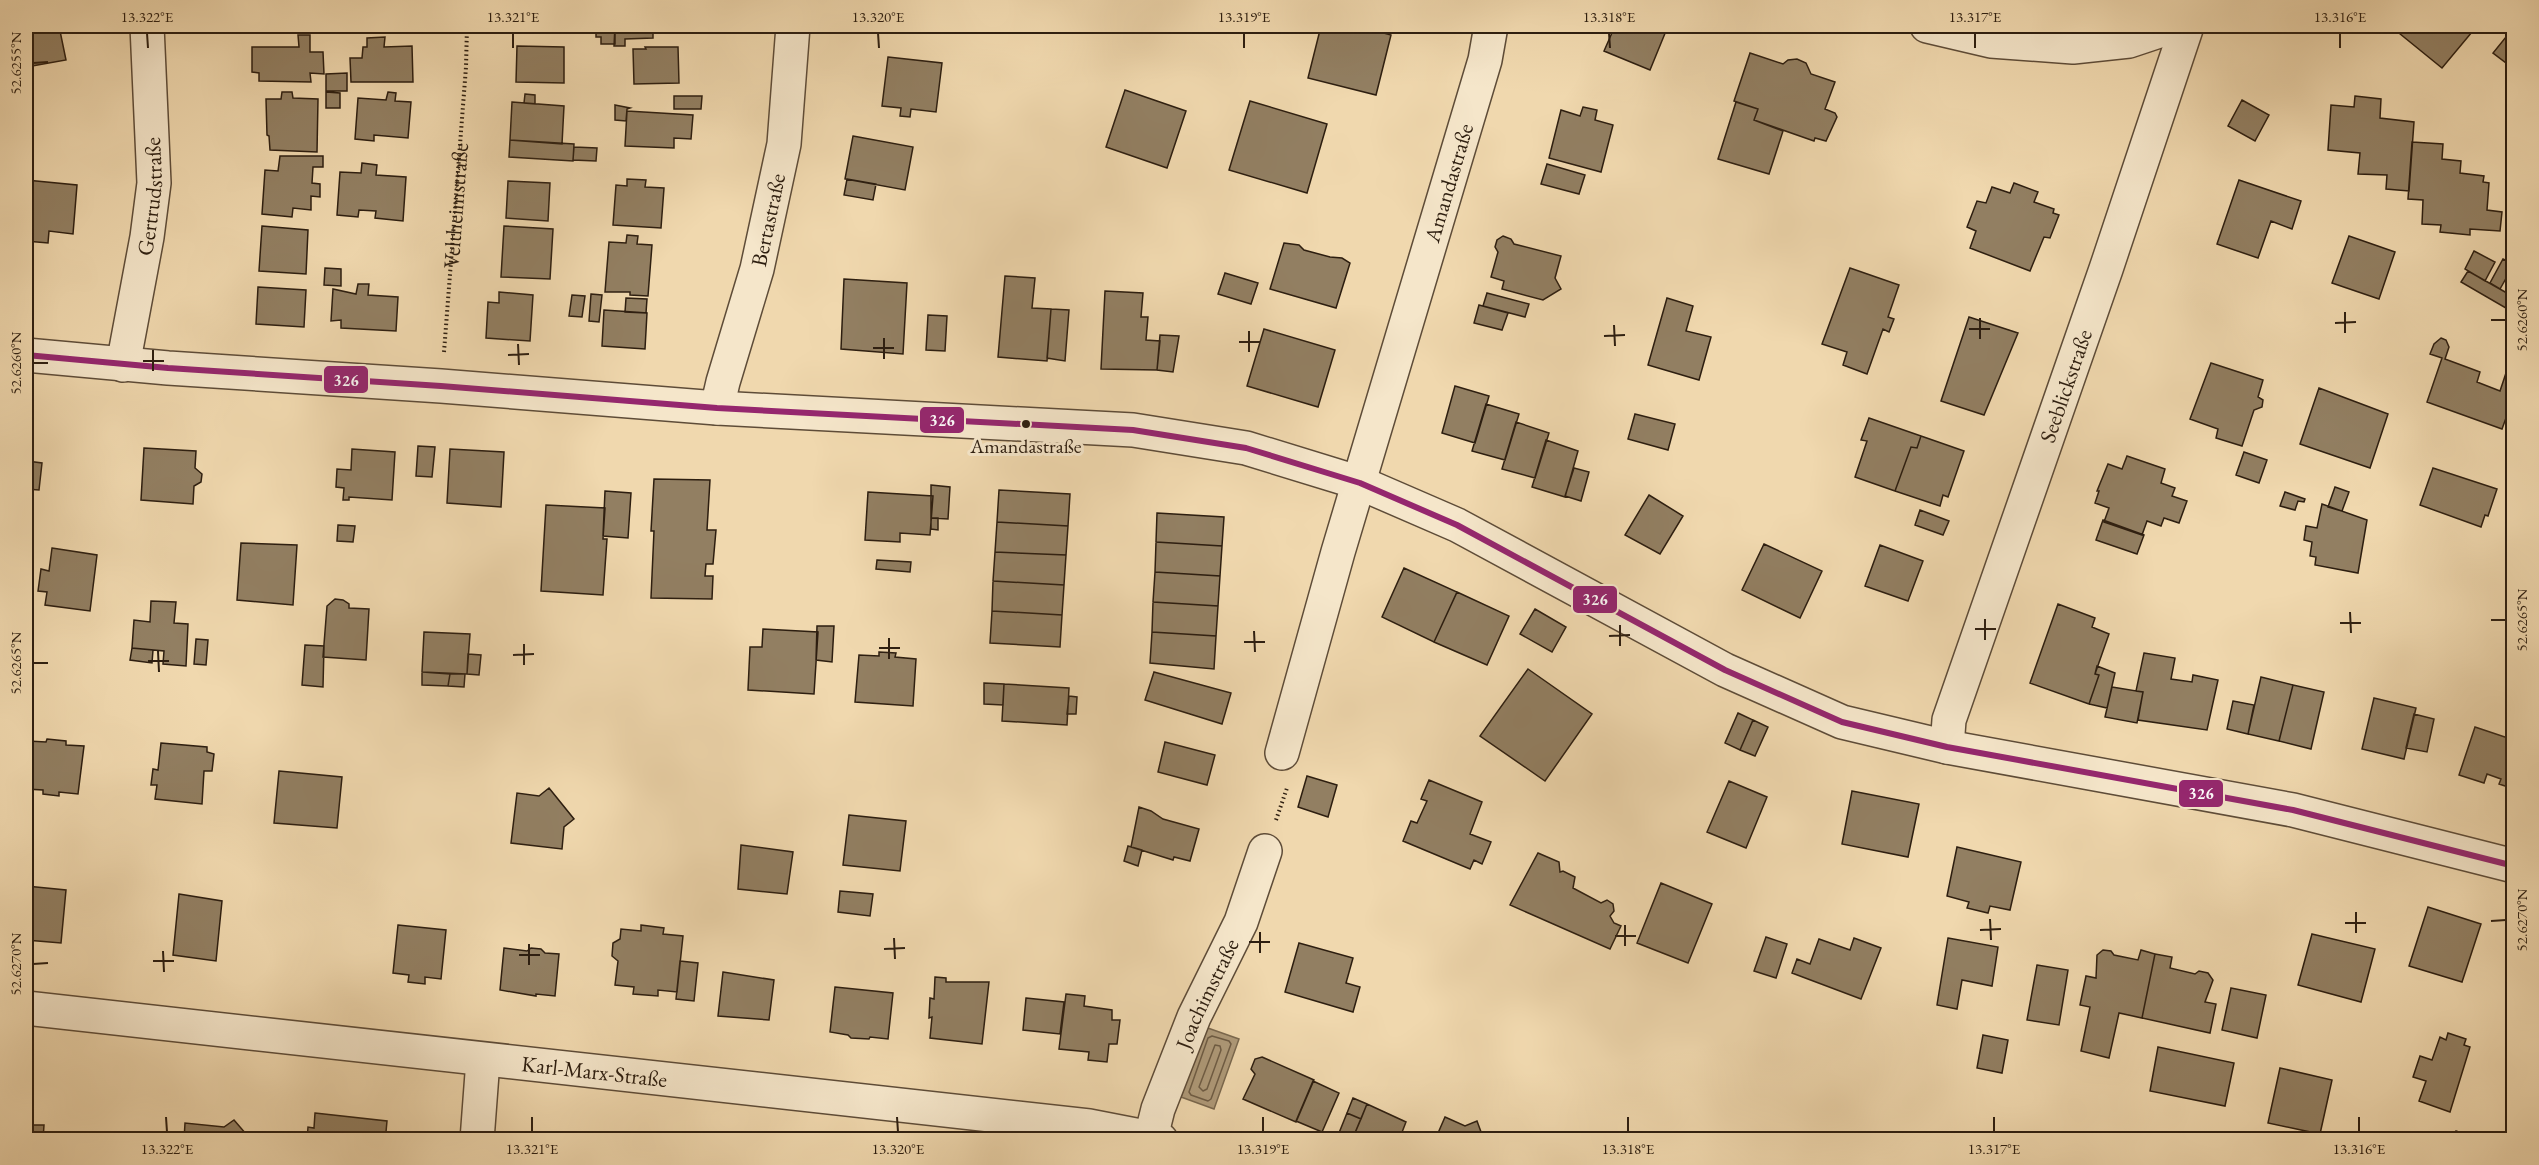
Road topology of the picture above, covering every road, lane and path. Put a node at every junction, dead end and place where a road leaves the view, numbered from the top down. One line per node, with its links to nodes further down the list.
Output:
1 (147, 26): 9 (street, Gertrudstraße)
2 (467, 26): 10 (path, Veltheimstraße)
3 (793, 26): 11 (street, Bertastraße)
4 (1491, 26): 12 (street, Amandastraße)
5 (1927, 26): 6 (street)
6 (2174, 26)
7 (2187, 26): 13 (street, Seeblickstraße)
8 (26, 355): 9 (street)
9 (123, 365): 10 (street)
10 (441, 386): 11 (street)
11 (717, 408): 12 (street)
12 (1360, 483): 13 (street); 14 (street, Amandastraße)
13 (1947, 747): 16 (street)
14 (1282, 753): 15 (path)
15 (1265, 851): 19 (street, Joachimstraße)
16 (2514, 866)
17 (26, 1008): 18 (street, Karl-Marx-Straße)
18 (483, 1060): 19 (street, Karl-Marx-Straße); 20 (street)
19 (1156, 1138)
20 (477, 1140)

